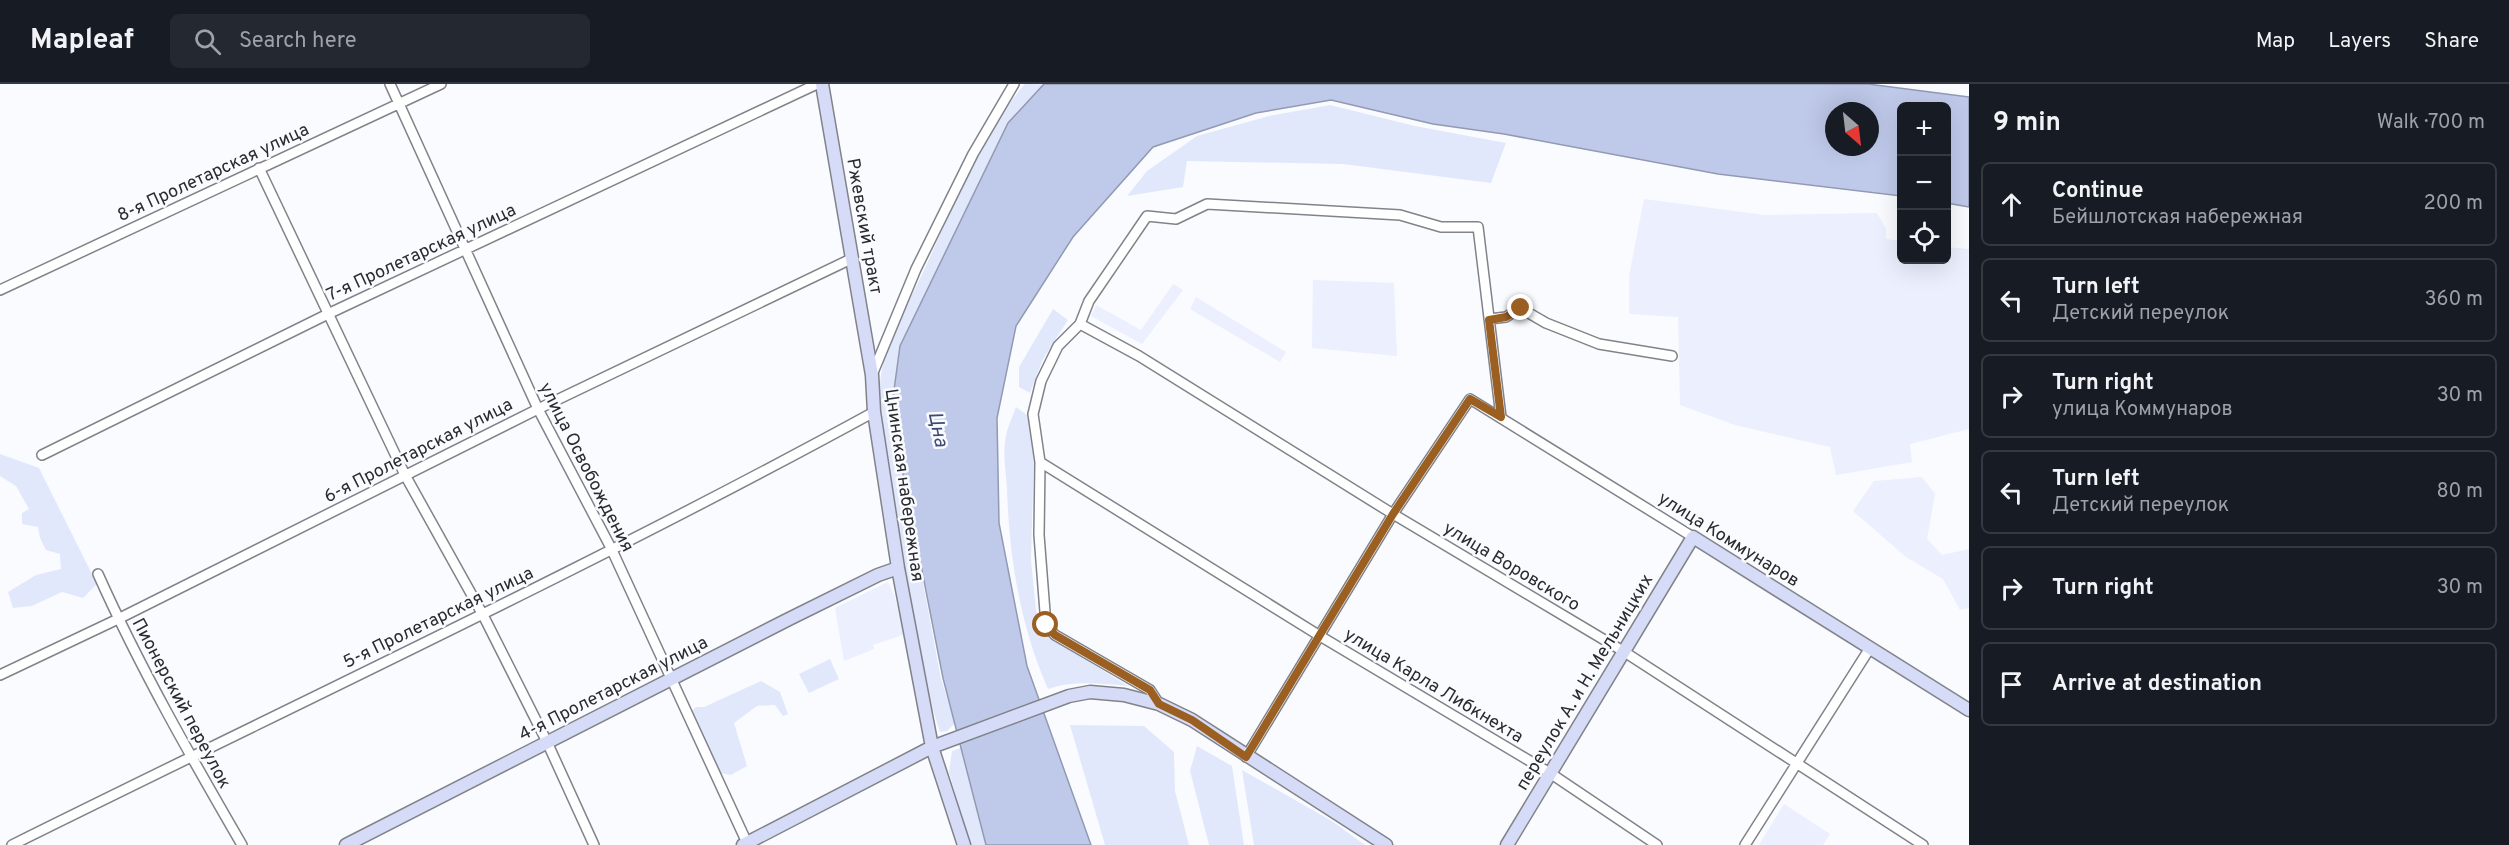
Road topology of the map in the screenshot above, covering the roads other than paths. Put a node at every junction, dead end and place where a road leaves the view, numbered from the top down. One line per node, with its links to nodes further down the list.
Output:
1 (390, 84): 5 (street, улица Освобождения)
2 (441, 84): 5 (street, 8-я Пролетарская улица)
3 (819, 84): 7 (street, 7-я Пролетарская улица); 8 (street, Ржевский тракт)
4 (1014, 84): 14 (street, Цнинская набережная)
5 (399, 104): 6 (street, 8-я Пролетарская улица); 7 (street, улица Освобождения)
6 (259, 168): 9 (street, 8-я Пролетарская улица); 10 (street)
7 (465, 250): 10 (street, 7-я Пролетарская улица); 15 (street, улица Освобождения)
8 (853, 258): 14 (street, Ржевский тракт); 15 (street, 6-я Пролетарская улица)
9 (0, 290)
10 (330, 313): 18 (street, 7-я Пролетарская улица); 20 (street)
11 (1489, 320): 12 (street); 13 (street); 17 (street)
12 (1080, 324): 19 (street); 21 (street, улица Воровского)
13 (1672, 356)
14 (872, 375): 16 (street, Цнинская набережная)
15 (538, 409): 20 (street, 6-я Пролетарская улица); 23 (street, улица Освобождения)
16 (874, 412): 23 (street, 5-я Пролетарская улица); 24 (street, Цнинская набережная)
17 (1501, 417): 21 (street, улица Коммунаров); 22 (street, улица Коммунаров)
18 (42, 455)
19 (1040, 462): 28 (street, улица Карла Либкнехта); 33 (street)
20 (405, 475): 26 (street); 27 (street, 6-я Пролетарская улица)
21 (1393, 514): 28 (street); 30 (street, улица Воровского)
22 (1693, 537): 29 (street, улица Коммунаров); 30 (street, переулок А. и Н. Мельницких)
23 (611, 549): 26 (street, 5-я Пролетарская улица); 32 (street, улица Освобождения)
24 (898, 568): 32 (street, 4-я Пролетарская улица); 36 (street, Цнинская набережная)
25 (98, 574): 27 (street, Пионерский переулок)
26 (483, 615): 35 (street); 37 (street, 5-я Пролетарская улица)
27 (118, 620): 31 (street, 6-я Пролетарская улица); 37 (street, Пионерский переулок)
28 (1320, 636): 38 (street); 40 (street, улица Карла Либкнехта)
29 (1870, 648): 34 (street, улица Коммунаров); 39 (street)
30 (1623, 651): 39 (street, улица Воровского); 40 (street, переулок А. и Н. Мельницких)
31 (0, 675)
32 (671, 679): 35 (street, 4-я Пролетарская улица); 41 (street, улица Освобождения)
33 (1159, 704): 36 (street); 38 (street)
34 (1969, 710)
35 (547, 742): 44 (street, 4-я Пролетарская улица); 45 (street)
36 (932, 747): 41 (street); 46 (street, Цнинская набережная)
37 (190, 756): 42 (street, 5-я Пролетарская улица); 43 (street, Пионерский переулок)
38 (1246, 757): 47 (street)
39 (1796, 762): 50 (street); 51 (street, улица Воровского)
40 (1550, 773): 48 (street, переулок А. и Н. Мельницких); 49 (street, улица Карла Либкнехта)
41 (746, 844)
42 (12, 845)
43 (242, 845)
44 (346, 845)
45 (594, 845)
46 (964, 845)
47 (1386, 845)
48 (1507, 845)
49 (1657, 845)
50 (1745, 845)
51 (1923, 845)

